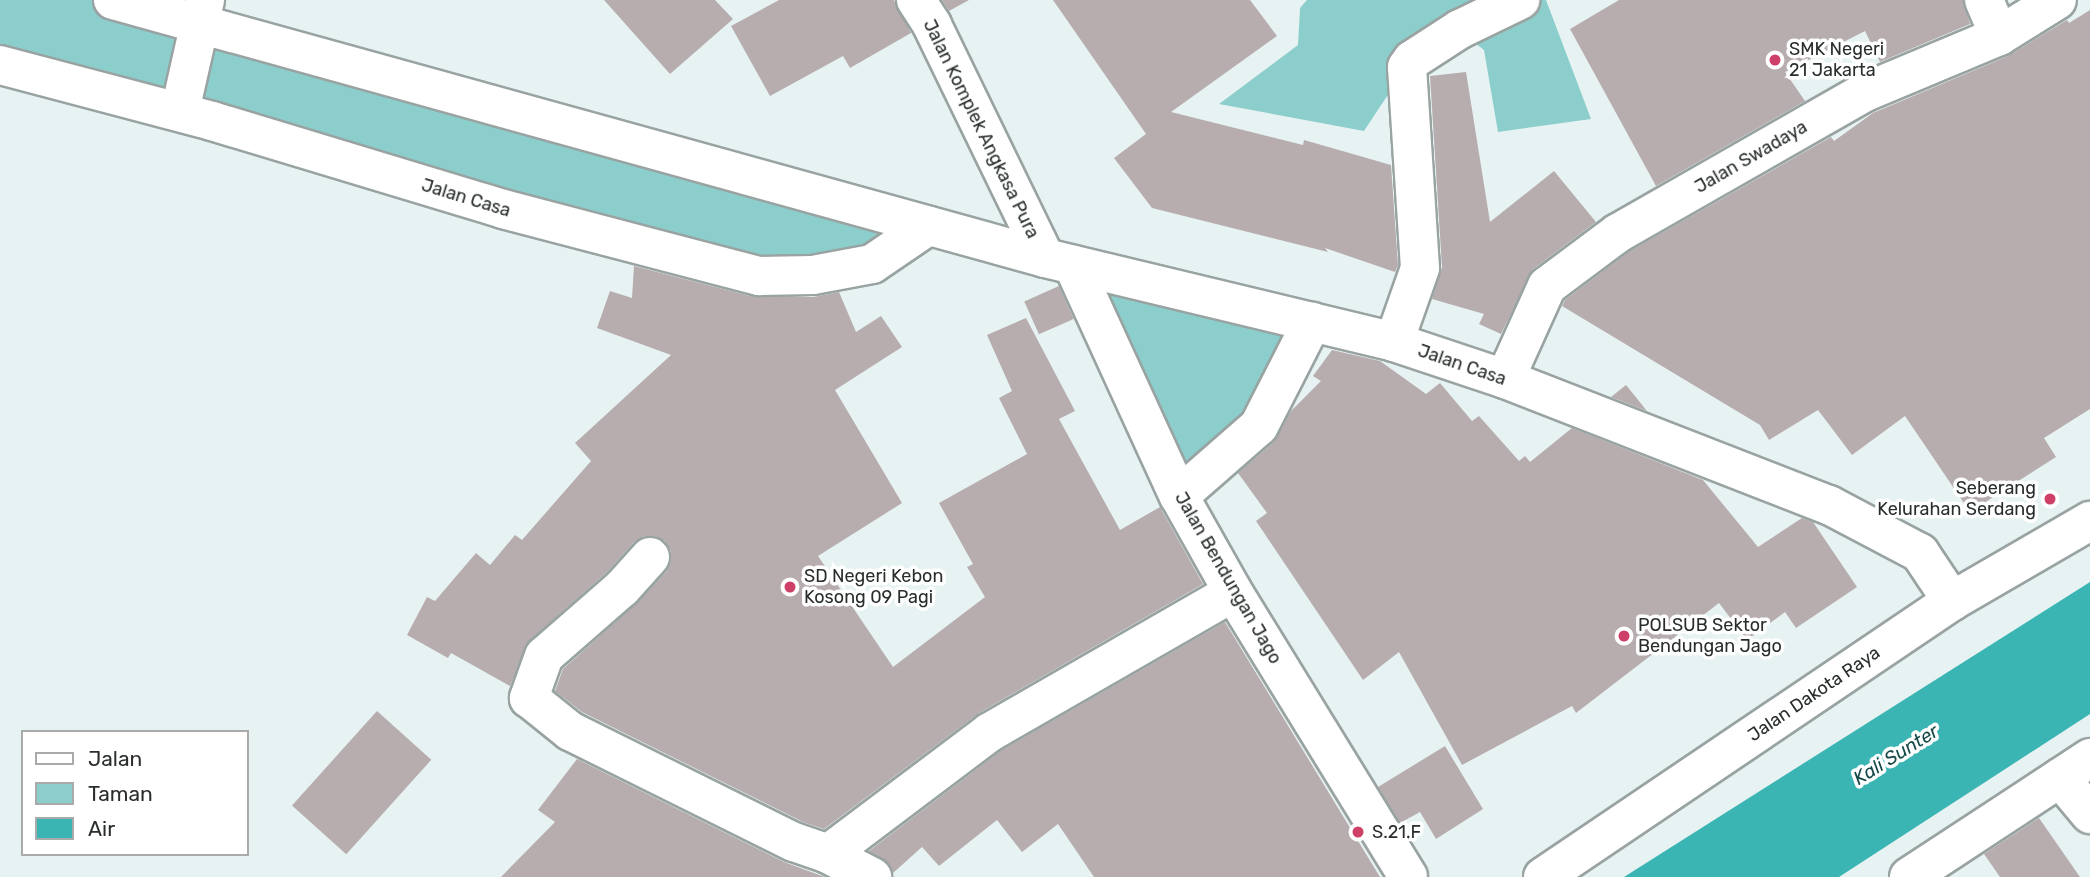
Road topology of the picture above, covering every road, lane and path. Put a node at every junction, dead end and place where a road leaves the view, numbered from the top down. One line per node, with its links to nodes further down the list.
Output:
1 (113, 0): 6 (street, Jalan Casa)
2 (916, 0): 11 (street, Jalan Komplek Angkasa Pura)
3 (1520, 0): 13 (street)
4 (1984, 0): 7 (street)
5 (2057, 0): 7 (street, Jalan Swadaya)
6 (202, 12): 9 (street); 10 (street, Jalan Casa)
7 (1999, 36): 14 (street, Jalan Swadaya)
8 (0, 65): 9 (street, Jalan Casa)
9 (180, 111): 10 (street, Jalan Casa)
10 (928, 226): 11 (street, Jalan Casa)
11 (1059, 262): 12 (street, Jalan Casa); 15 (street, Jalan Bendungan Jago)
12 (1312, 322): 13 (street, Jalan Casa); 15 (street)
13 (1394, 342): 14 (street, Jalan Casa)
14 (1506, 379): 19 (street, Jalan Casa)
15 (1179, 496): 18 (street, Jalan Bendungan Jago)
16 (2090, 521): 19 (street, Jalan Dakota Raya)
17 (650, 557): 22 (street)
18 (1233, 592): 22 (street); 24 (street, Jalan Bendungan Jago)
19 (1952, 601): 25 (street, Jalan Dakota Raya)
20 (2075, 768): 21 (street); 26 (street)
21 (2090, 814)
22 (828, 854): 23 (street)
23 (872, 877)
24 (1408, 877)
25 (1543, 877)
26 (1909, 877)

